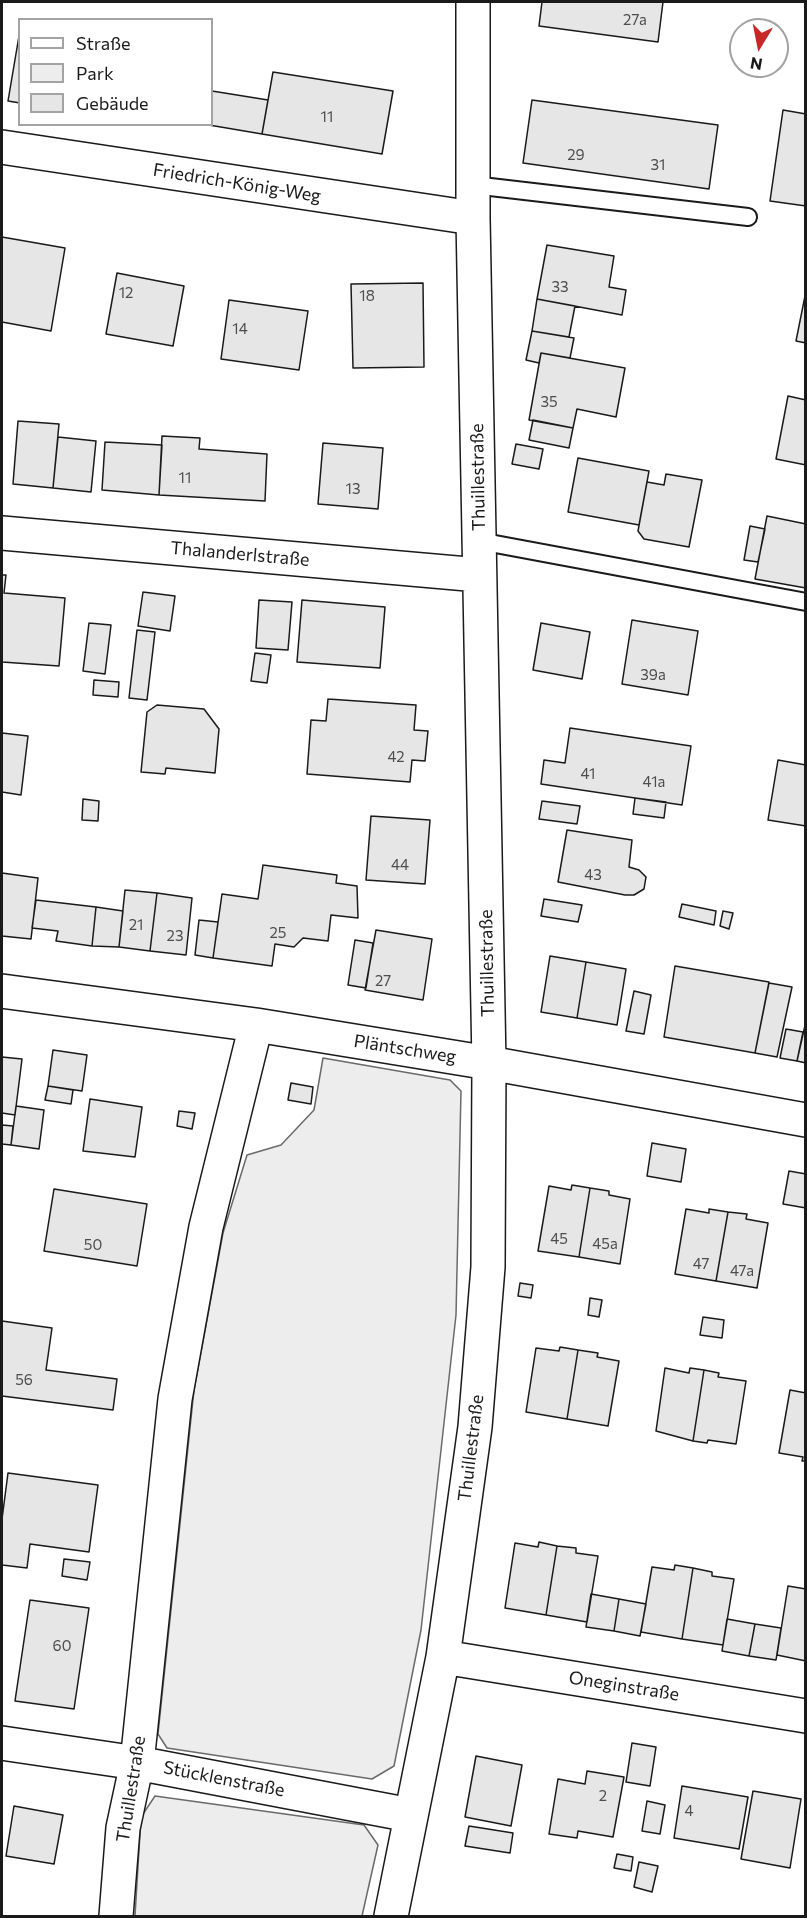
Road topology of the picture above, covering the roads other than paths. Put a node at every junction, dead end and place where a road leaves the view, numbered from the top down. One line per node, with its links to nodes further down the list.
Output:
1 (473, 2): 3 (street, Thuillestraße)
2 (2, 147): 5 (street, Friedrich-König-Weg)
3 (472, 185): 4 (lane); 5 (street, Thuillestraße)
4 (748, 217)
5 (473, 218): 7 (street, Thuillestraße)
6 (2, 533): 8 (street, Thalanderlstraße)
7 (479, 541): 8 (street, Thuillestraße); 9 (lane)
8 (480, 575): 12 (street, Thuillestraße)
9 (806, 602)
10 (2, 991): 11 (street, Pläntschweg)
11 (256, 1025): 12 (street, Pläntschweg); 17 (street, Thuillestraße)
12 (489, 1063): 13 (street, Pläntschweg); 14 (street, Thuillestraße)
13 (806, 1120)
14 (443, 1657): 15 (street, Oneginstraße); 18 (street, Thuillestraße)
15 (806, 1716)
16 (2, 1743): 17 (street, Stücklenstraße)
17 (137, 1763): 18 (street, Stücklenstraße); 19 (street, Thuillestraße)
18 (410, 1815): 20 (street, Thuillestraße)
19 (116, 1917)
20 (391, 1917)

